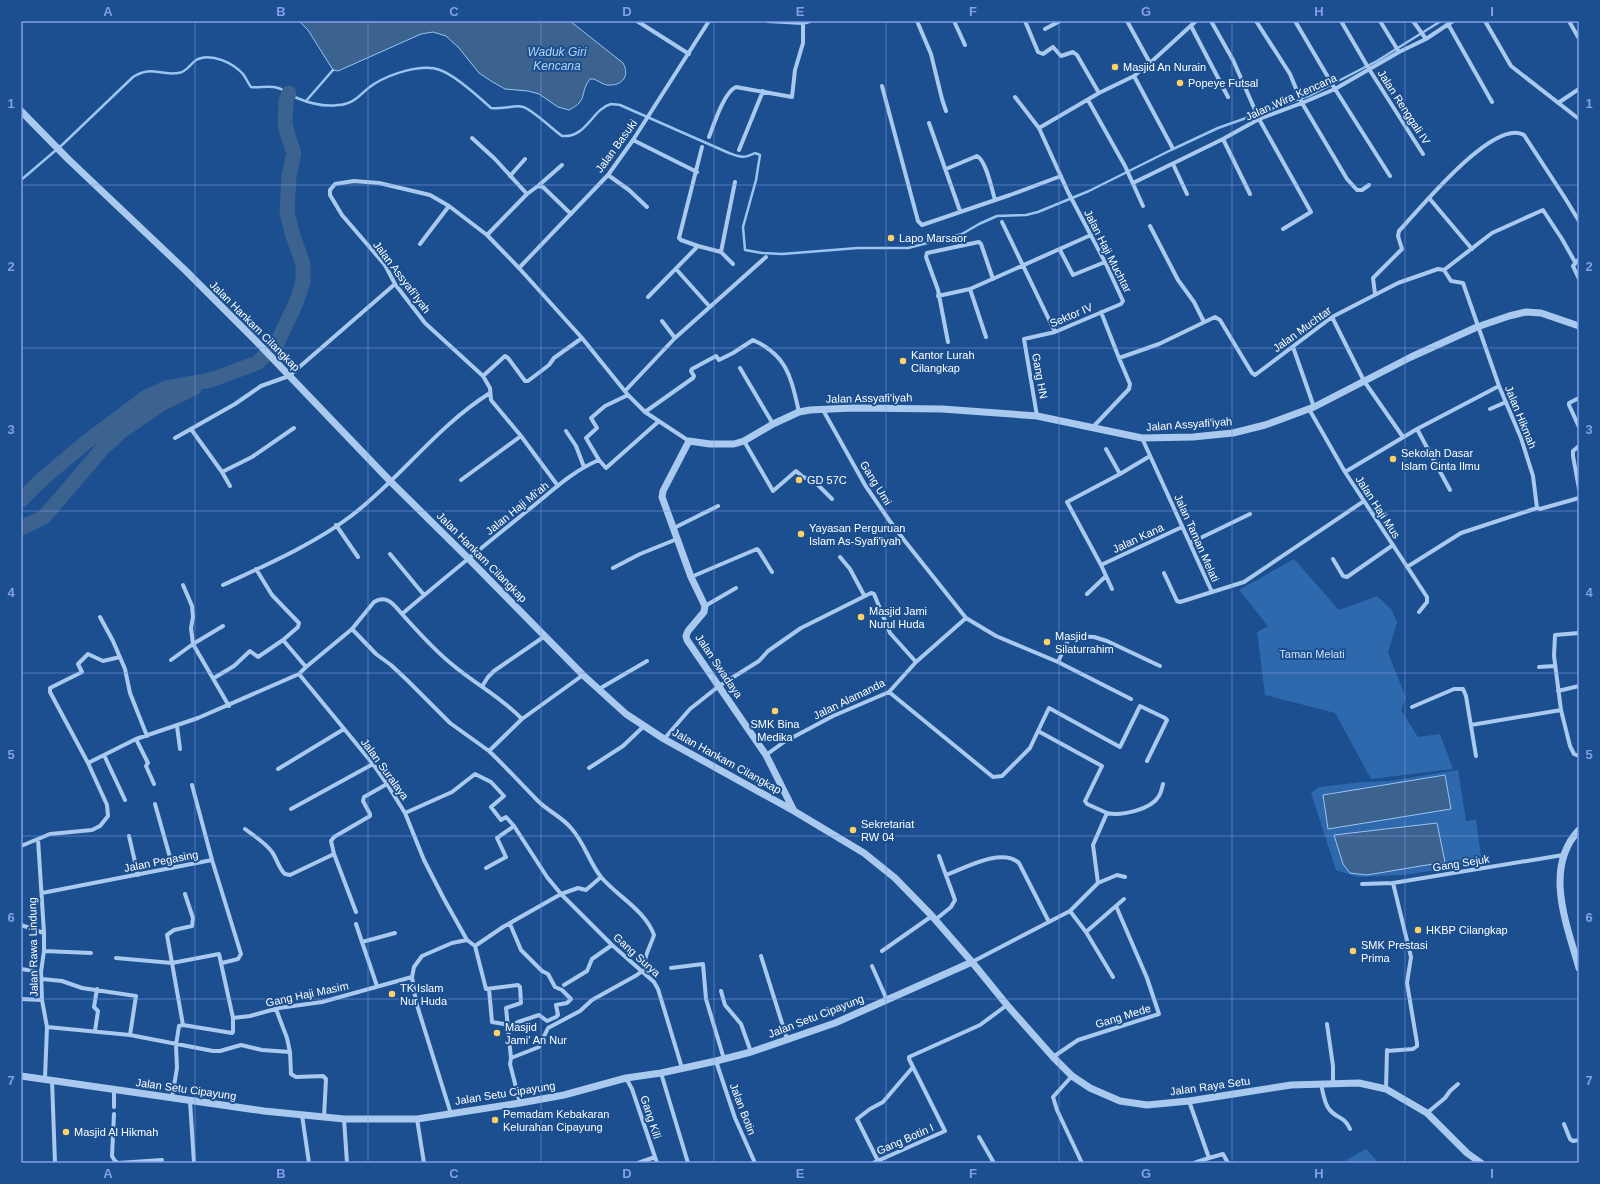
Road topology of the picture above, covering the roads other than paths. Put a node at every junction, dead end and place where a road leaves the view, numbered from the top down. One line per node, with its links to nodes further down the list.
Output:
1 (637, 21): 28 (street)
2 (709, 21): 28 (street, Jalan Basuki)
3 (767, 21): 20 (street)
4 (810, 21): 20 (street)
5 (917, 21): 44 (street)
6 (954, 21): 26 (street)
7 (1024, 21): 36 (street)
8 (1060, 21): 23 (street)
9 (1127, 21): 29 (street)
10 (1196, 21): 22 (street)
11 (1211, 21): 45 (street)
12 (1256, 21): 40 (street)
13 (1295, 21): 33 (street)
14 (1341, 21): 30 (street, Jalan Renggali IV)
15 (1380, 21): 27 (street)
16 (1414, 21): 25 (street)
17 (1453, 21): 21 (street, Jalan Wira Kencana)
18 (1485, 21): 42 (street)
19 (1569, 21): 24 (street)
20 (803, 23): 35 (street)
21 (1448, 24): 25 (street, Jalan Wira Kencana); 41 (street)
22 (1191, 26): 29 (street); 38 (street)
23 (1045, 29)
24 (1578, 37)
25 (1424, 38): 27 (street, Jalan Wira Kencana)
26 (965, 45)
27 (1398, 52): 30 (street, Jalan Wira Kencana)
28 (689, 54): 52 (street, Jalan Basuki)
29 (1150, 63): 31 (street)
30 (1368, 68): 33 (street, Jalan Wira Kencana); 56 (street, Jalan Renggali IV)
31 (1134, 76): 36 (street); 54 (street)
32 (882, 86): 78 (street)
33 (1334, 87): 40 (street, Jalan Wira Kencana); 65 (street)
34 (1579, 89): 42 (street)
35 (763, 91): 49 (street); 55 (street)
36 (1099, 93): 39 (street)
37 (1015, 97): 48 (street)
38 (1228, 97)
39 (1088, 100): 48 (street); 67 (street)
40 (1302, 102): 45 (street, Jalan Wira Kencana); 68 (street)
41 (1492, 102)
42 (1558, 103): 46 (street)
43 (21, 111): 123 (street, Jalan Hankam Cilangkap)
44 (946, 111)
45 (1259, 117): 51 (street, Jalan Wira Kencana); 83 (street)
46 (1579, 119)
47 (929, 123): 60 (street)
48 (1039, 128): 64 (street)
49 (709, 137)
50 (472, 138): 63 (street)
51 (1223, 139): 58 (street, Jalan Wira Kencana); 72 (street)
52 (633, 140): 61 (street); 62 (street, Jalan Basuki)
53 (702, 147): 61 (street)
54 (1172, 147)
55 (739, 150)
56 (1423, 154)
57 (525, 159): 63 (street)
58 (1173, 164): 67 (street, Jalan Wira Kencana); 71 (street)
59 (562, 165): 69 (street)
60 (946, 169): 74 (street); 78 (street)
61 (697, 172): 87 (street)
62 (608, 175): 77 (street); 79 (street, Jalan Basuki)
63 (510, 176): 70 (street)
64 (1061, 176): 74 (street); 85 (street, Jalan Haji Muchtar)
65 (1390, 176)
66 (735, 182): 90 (street)
67 (1133, 183): 76 (street)
68 (1369, 184)
69 (538, 186): 70 (street); 79 (street)
70 (527, 194): 84 (street)
71 (1187, 194)
72 (1250, 194)
73 (1429, 198): 80 (street); 88 (street); 104 (street)
74 (995, 200): 78 (street)
75 (449, 206): 84 (street, Jalan Assyafi'Iyah); 86 (street); 102 (street, Jalan Assyafi'Iyah)
76 (1143, 206)
77 (647, 207)
78 (960, 211)
79 (571, 214): 97 (street, Jalan Basuki)
80 (1579, 221)
81 (1002, 222): 96 (street)
82 (1150, 226): 111 (street)
83 (1283, 229)
84 (487, 235): 97 (street, Jalan Assyafi'Iyah)
85 (1091, 235): 89 (street); 93 (street, Jalan Haji Muchtar)
86 (420, 244)
87 (698, 246): 90 (street); 98 (street)
88 (1472, 249): 94 (street, Jalan Muchtar); 99 (street, Jalan Muchtar)
89 (1060, 250): 93 (street); 96 (street)
90 (722, 252): 95 (street)
91 (766, 257): 107 (street)
92 (1579, 259): 94 (street)
93 (1105, 262): 108 (street, Jalan Haji Muchtar)
94 (1574, 263): 100 (street)
95 (733, 264)
96 (1023, 267): 101 (street); 114 (street)
97 (519, 268): 116 (street, Jalan Assyafi'Iyah)
98 (676, 269): 105 (street); 107 (street)
99 (1444, 270): 104 (street, Jalan Muchtar); 113 (street, Jalan Hikmah)
100 (1579, 279)
101 (993, 280): 103 (street); 106 (street)
102 (395, 284): 123 (street); 124 (street, Jalan Assyafi'Iyah)
103 (970, 289): 106 (street); 115 (street)
104 (1375, 294): 109 (street, Jalan Muchtar)
105 (648, 296)
106 (938, 296): 119 (street)
107 (710, 307): 117 (street)
108 (1101, 312): 114 (street, Sektor IV); 121 (street)
109 (1332, 317): 120 (street, Jalan Muchtar); 125 (street)
110 (662, 321): 117 (street)
111 (1204, 322): 120 (street, Jalan Muchtar); 121 (street, Jalan Muchtar)
112 (1579, 326): 113 (street, Jalan Assyafi'iyah)
113 (1479, 331): 125 (street, Jalan Assyafi'iyah); 126 (street, Jalan Hikmah)
114 (1056, 332): 118 (street, Sektor IV)
115 (986, 337)
116 (582, 338): 124 (street); 128 (street, Jalan Assyafi'Iyah)
117 (675, 338): 128 (street)
118 (1024, 339): 136 (street, Gang HN)
119 (948, 342)
120 (1293, 347): 131 (street, Jalan Haji Mus)
121 (1119, 358): 139 (street)
122 (740, 368): 138 (street)
123 (289, 376): 143 (street); 160 (street, Jalan Hankam Cilangkap)
124 (483, 376): 127 (street, Jalan Assyafi'Iyah)
125 (1364, 381): 131 (street, Jalan Assyafi'iyah); 146 (street)
126 (1499, 386): 130 (street, Jalan Hikmah); 142 (street)
127 (490, 393): 145 (street, Jalan Assyafi'Iyah); 160 (street)
128 (627, 393): 134 (street, Jalan Assyafi'Iyah); 154 (street)
129 (1579, 398): 140 (street)
130 (1506, 402): 133 (street); 169 (street, Jalan Hikmah)
131 (1312, 408): 148 (street, Jalan Assyafi'iyah); 157 (street, Jalan Haji Mus)
132 (823, 409): 135 (street, Jalan Assyafi'iyah); 136 (street, Jalan Assyafi'iyah); 202 (street, Gang Umi)
133 (1490, 410)
134 (645, 412): 135 (street); 137 (street, Jalan Assyafi'Iyah)
135 (799, 412): 138 (street, Jalan Assyafi'iyah)
136 (1037, 416): 139 (street, Jalan Assyafi'iyah)
137 (658, 422): 149 (street, Jalan Assyafi'Iyah); 154 (street)
138 (773, 424): 150 (street, Jalan Assyafi'iyah)
139 (1093, 427): 148 (street, Jalan Assyafi'iyah)
140 (1579, 427)
141 (294, 428): 156 (street)
142 (1417, 429): 146 (street); 164 (street)
143 (192, 430): 147 (street); 156 (street)
144 (566, 431): 155 (street)
145 (521, 436): 159 (street); 162 (street, Jalan Assyafi'Iyah)
146 (1403, 437): 157 (street)
147 (176, 438)
148 (1142, 438): 153 (street, Jalan Taman Melati)
149 (689, 441): 150 (street, Jalan Assyafi'iyah); 173 (street)
150 (744, 441): 166 (street)
151 (1579, 446): 163 (street)
152 (1106, 449): 158 (street)
153 (1150, 456): 158 (street); 172 (street, Jalan Taman Melati)
154 (599, 460): 155 (street, Jalan Haji Mi'ah)
155 (584, 467): 162 (street, Jalan Haji Mi'ah)
156 (222, 472): 161 (street)
157 (1345, 472): 167 (street, Jalan Haji Mus)
158 (1120, 474): 182 (street)
159 (461, 480)
160 (391, 482): 171 (street); 180 (street, Jalan Hankam Cilangkap)
161 (230, 486)
162 (558, 486): 180 (street, Jalan Haji Mi'ah)
163 (1579, 489)
164 (1450, 490)
165 (1579, 498): 169 (street)
166 (832, 499)
167 (1364, 501): 176 (street, Jalan Haji Mus); 194 (street, Jalan Taman Melati)
168 (718, 506): 173 (street)
169 (1537, 508): 183 (street)
170 (1250, 514): 175 (street)
171 (336, 526): 178 (street); 185 (street)
172 (1182, 527): 175 (street, Jalan Taman Melati); 182 (street, Jalan Kana)
173 (674, 528): 174 (street)
174 (677, 539): 184 (street); 189 (street)
175 (1190, 543): 194 (street, Jalan Taman Melati)
176 (1393, 545): 181 (street); 183 (street, Jalan Haji Mus)
177 (390, 554): 196 (street)
178 (358, 557)
179 (840, 557): 197 (street)
180 (468, 558): 196 (street, Jalan Haji Mi'ah); 206 (street, Jalan Hankam Cilangkap)
181 (1333, 559)
182 (1101, 565): 188 (street)
183 (1407, 567): 199 (street, Jalan Haji Mus)
184 (613, 568)
185 (256, 569): 191 (street); 207 (street)
186 (772, 572): 189 (street)
187 (1164, 573): 194 (street)
188 (1106, 576): 193 (street); 195 (street)
189 (691, 577): 198 (street)
190 (183, 585): 208 (street)
191 (223, 585)
192 (736, 588): 198 (street)
193 (1112, 589)
194 (1212, 592)
195 (1087, 594)
196 (424, 595): 200 (street, Jalan Haji Mi'ah)
197 (864, 595): 212 (street); 222 (street)
198 (705, 606): 222 (street, Jalan Swadaya)
199 (1419, 612)
200 (402, 614): 204 (street); 221 (street)
201 (100, 617): 209 (street)
202 (966, 618): 212 (street, Jalan Alamanda); 213 (street)
203 (223, 626): 208 (street)
204 (352, 629): 214 (street); 241 (street)
205 (1579, 633): 216 (street)
206 (545, 636): 219 (street, Jalan Hankam Cilangkap); 221 (street)
207 (282, 640): 214 (street); 220 (street)
208 (193, 644): 210 (street); 220 (street)
209 (120, 657): 237 (street); 247 (street)
210 (171, 660)
211 (647, 661): 224 (street)
212 (916, 662): 226 (street, Jalan Alamanda)
213 (1058, 662): 215 (street); 227 (street)
214 (306, 666): 218 (street)
215 (1160, 666)
216 (1554, 666): 217 (street); 225 (street)
217 (1539, 667)
218 (299, 674): 228 (street); 235 (street, Jalan Suralaya)
219 (582, 675): 224 (street, Jalan Hankam Cilangkap); 231 (street)
220 (214, 678): 228 (street)
221 (482, 685): 231 (street)
222 (719, 686): 239 (street); 243 (street, Jalan Swadaya)
223 (1579, 686): 225 (street)
224 (598, 690): 233 (street, Jalan Hankam Cilangkap)
225 (1558, 691): 230 (street)
226 (889, 692): 236 (street); 243 (street, Jalan Alamanda)
227 (1131, 699)
228 (229, 706): 232 (street)
229 (1412, 707): 234 (street)
230 (1561, 710): 234 (street); 245 (street)
231 (522, 719): 241 (street)
232 (177, 726): 237 (street); 240 (street)
233 (644, 726): 239 (street, Jalan Hankam Cilangkap); 250 (street)
234 (1471, 726): 244 (street)
235 (344, 729): 248 (street, Jalan Suralaya); 249 (street)
236 (1038, 731): 246 (street); 260 (street)
237 (147, 736): 238 (street)
238 (136, 739): 242 (street); 251 (street)
239 (664, 739): 258 (street, Jalan Hankam Cilangkap)
240 (180, 749)
241 (489, 751): 275 (street)
242 (104, 755): 247 (street); 255 (street)
243 (766, 755): 258 (street, Jalan Swadaya)
244 (1476, 756)
245 (1579, 756)
246 (1147, 761)
247 (88, 763): 265 (street)
248 (373, 764): 252 (street, Jalan Suralaya); 257 (street)
249 (278, 768)
250 (589, 768)
251 (154, 784)
252 (388, 784): 259 (street, Jalan Suralaya); 267 (street)
253 (1163, 784): 260 (street)
254 (192, 785): 270 (street)
255 (125, 800)
256 (155, 804): 271 (street)
257 (291, 809)
258 (794, 811): 287 (street, Jalan Hankam Cilangkap)
259 (405, 812): 261 (street); 295 (street, Jalan Suralaya)
260 (1107, 813): 277 (street)
261 (514, 826): 272 (street); 282 (street, Gang Surya)
262 (245, 829): 267 (street)
263 (1579, 830): 268 (street)
264 (129, 836): 273 (street)
265 (38, 839): 266 (street); 280 (street, Jalan Rawa Lindung)
266 (21, 846)
267 (334, 854): 286 (street)
268 (1563, 855): 278 (street, Gang Sejuk); 309 (street)
269 (939, 856): 274 (street)
270 (212, 860): 271 (street, Jalan Pegasing); 306 (street, Jalan Pegasing)
271 (173, 868): 273 (street, Jalan Pegasing)
272 (486, 868)
273 (138, 875): 280 (street, Jalan Pegasing)
274 (946, 875): 287 (street); 288 (street)
275 (601, 877): 282 (street); 312 (street)
276 (1125, 877): 277 (street)
277 (1098, 882): 285 (street)
278 (1393, 883): 279 (street, Gang Sejuk); 351 (street)
279 (1362, 884)
280 (42, 893): 292 (street, Jalan Rawa Lindung)
281 (185, 894): 305 (street)
282 (561, 894): 290 (street); 297 (street, Gang Surya)
283 (1124, 899): 284 (street)
284 (1116, 906): 293 (street); 337 (street, Gang Mede)
285 (1070, 911): 288 (street); 293 (street)
286 (356, 912)
287 (934, 918): 300 (street); 304 (street, Jalan Hankam Cilangkap)
288 (1049, 922): 304 (street)
289 (356, 924): 296 (street)
290 (510, 924): 298 (street); 330 (street)
291 (21, 925): 292 (street)
292 (44, 932): 299 (street, Jalan Rawa Lindung)
293 (1086, 932): 314 (street)
294 (395, 933): 296 (street)
295 (467, 940): 298 (street); 313 (street)
296 (362, 942): 317 (street)
297 (612, 945): 312 (street, Gang Surya); 316 (street)
298 (475, 946): 319 (street)
299 (44, 951): 301 (street); 311 (street, Jalan Rawa Lindung)
300 (882, 951)
301 (91, 953)
302 (761, 956): 333 (street)
303 (116, 958): 305 (street)
304 (972, 962): 323 (street, Jalan Setu Cipayung); 324 (street, Jalan Raya Setu)
305 (172, 963): 306 (street); 328 (street)
306 (222, 963): 326 (street)
307 (872, 966): 323 (street)
308 (671, 968): 339 (street)
309 (1579, 968)
310 (21, 969): 311 (street)
311 (41, 972): 315 (street, Jalan Rawa Lindung)
312 (644, 972): 338 (street); 342 (street, Gang Surya)
313 (412, 977): 317 (street, Gang Haji Masim); 360 (street)
314 (1113, 977)
315 (42, 979): 318 (street); 322 (street, Jalan Rawa Lindung)
316 (564, 985)
317 (377, 986): 325 (street, Gang Haji Masim)
318 (97, 989): 331 (street); 332 (street)
319 (489, 989): 330 (street); 330 (street)
320 (721, 991): 336 (street)
321 (21, 999): 322 (street)
322 (42, 1000): 329 (street, Jalan Rawa Lindung)
323 (887, 1000): 333 (street, Jalan Setu Cipayung)
324 (1007, 1004): 337 (street, Jalan Raya Setu); 341 (street)
325 (276, 1009): 326 (street, Gang Haji Masim); 335 (street)
326 (233, 1020): 328 (street)
327 (1327, 1024): 348 (street)
328 (183, 1025): 334 (street)
329 (47, 1027): 331 (street); 347 (street, Jalan Rawa Lindung)
330 (509, 1027): 338 (street)
331 (94, 1031): 332 (street)
332 (130, 1035): 334 (street)
333 (788, 1039): 336 (street, Jalan Setu Cipayung)
334 (176, 1045): 335 (street); 353 (street)
335 (290, 1052): 362 (street)
336 (751, 1052): 339 (street, Jalan Setu Cipayung)
337 (1054, 1057): 345 (street, Jalan Raya Setu)
338 (511, 1058): 356 (street)
339 (724, 1059): 340 (street, Jalan Setu Cipayung)
340 (716, 1061): 342 (street, Jalan Setu Cipayung); 381 (street, Jalan Botin)
341 (912, 1067): 372 (street); 372 (street, Gang Botin I)
342 (682, 1068): 343 (street, Jalan Setu Cipayung)
343 (661, 1073): 346 (street, Jalan Setu Cipayung); 380 (street)
344 (21, 1076): 347 (street, Jalan Setu Cipayung)
345 (1072, 1076): 355 (street, Jalan Raya Setu); 384 (street)
346 (626, 1078): 356 (street, Jalan Setu Cipayung); 369 (street, Gang Kili)
347 (48, 1079): 352 (street, Jalan Setu Cipayung); 373 (street, Jalan Rawa Lindung)
348 (1333, 1083): 349 (street, Jalan Raya Setu); 351 (street, Jalan Raya Setu)
349 (1321, 1084): 355 (street, Jalan Raya Setu); 366 (street)
350 (1458, 1084): 358 (street)
351 (1386, 1089): 358 (street, Jalan Raya Setu)
352 (114, 1090): 353 (street, Jalan Setu Cipayung); 357 (street)
353 (172, 1098): 354 (street, Jalan Setu Cipayung)
354 (190, 1101): 361 (street, Jalan Setu Cipayung); 374 (street)
355 (1189, 1101): 370 (street)
356 (520, 1103): 360 (street, Jalan Setu Cipayung)
357 (114, 1107)
358 (1428, 1113): 387 (street, Jalan Raya Setu)
359 (114, 1114): 371 (street)
360 (450, 1114): 364 (street, Jalan Setu Cipayung)
361 (302, 1115): 362 (street, Jalan Setu Cipayung); 375 (street)
362 (324, 1116): 363 (street, Jalan Setu Cipayung)
363 (344, 1119): 364 (street, Jalan Setu Cipayung); 376 (street)
364 (417, 1119): 377 (street)
365 (1564, 1124): 368 (street)
366 (1350, 1129)
367 (979, 1136): 383 (street)
368 (1579, 1140)
369 (655, 1157): 378 (street); 379 (street, Gang Kili)
370 (1209, 1158): 385 (street); 386 (street)
371 (162, 1160)
372 (878, 1161): 382 (street, Gang Botin I)
373 (55, 1163)
374 (194, 1163)
375 (309, 1163)
376 (346, 1163)
377 (424, 1163)
378 (638, 1163)
379 (657, 1163)
380 (688, 1163)
381 (755, 1163)
382 (873, 1163)
383 (994, 1163)
384 (1082, 1163)
385 (1194, 1163)
386 (1228, 1163)
387 (1481, 1163)

